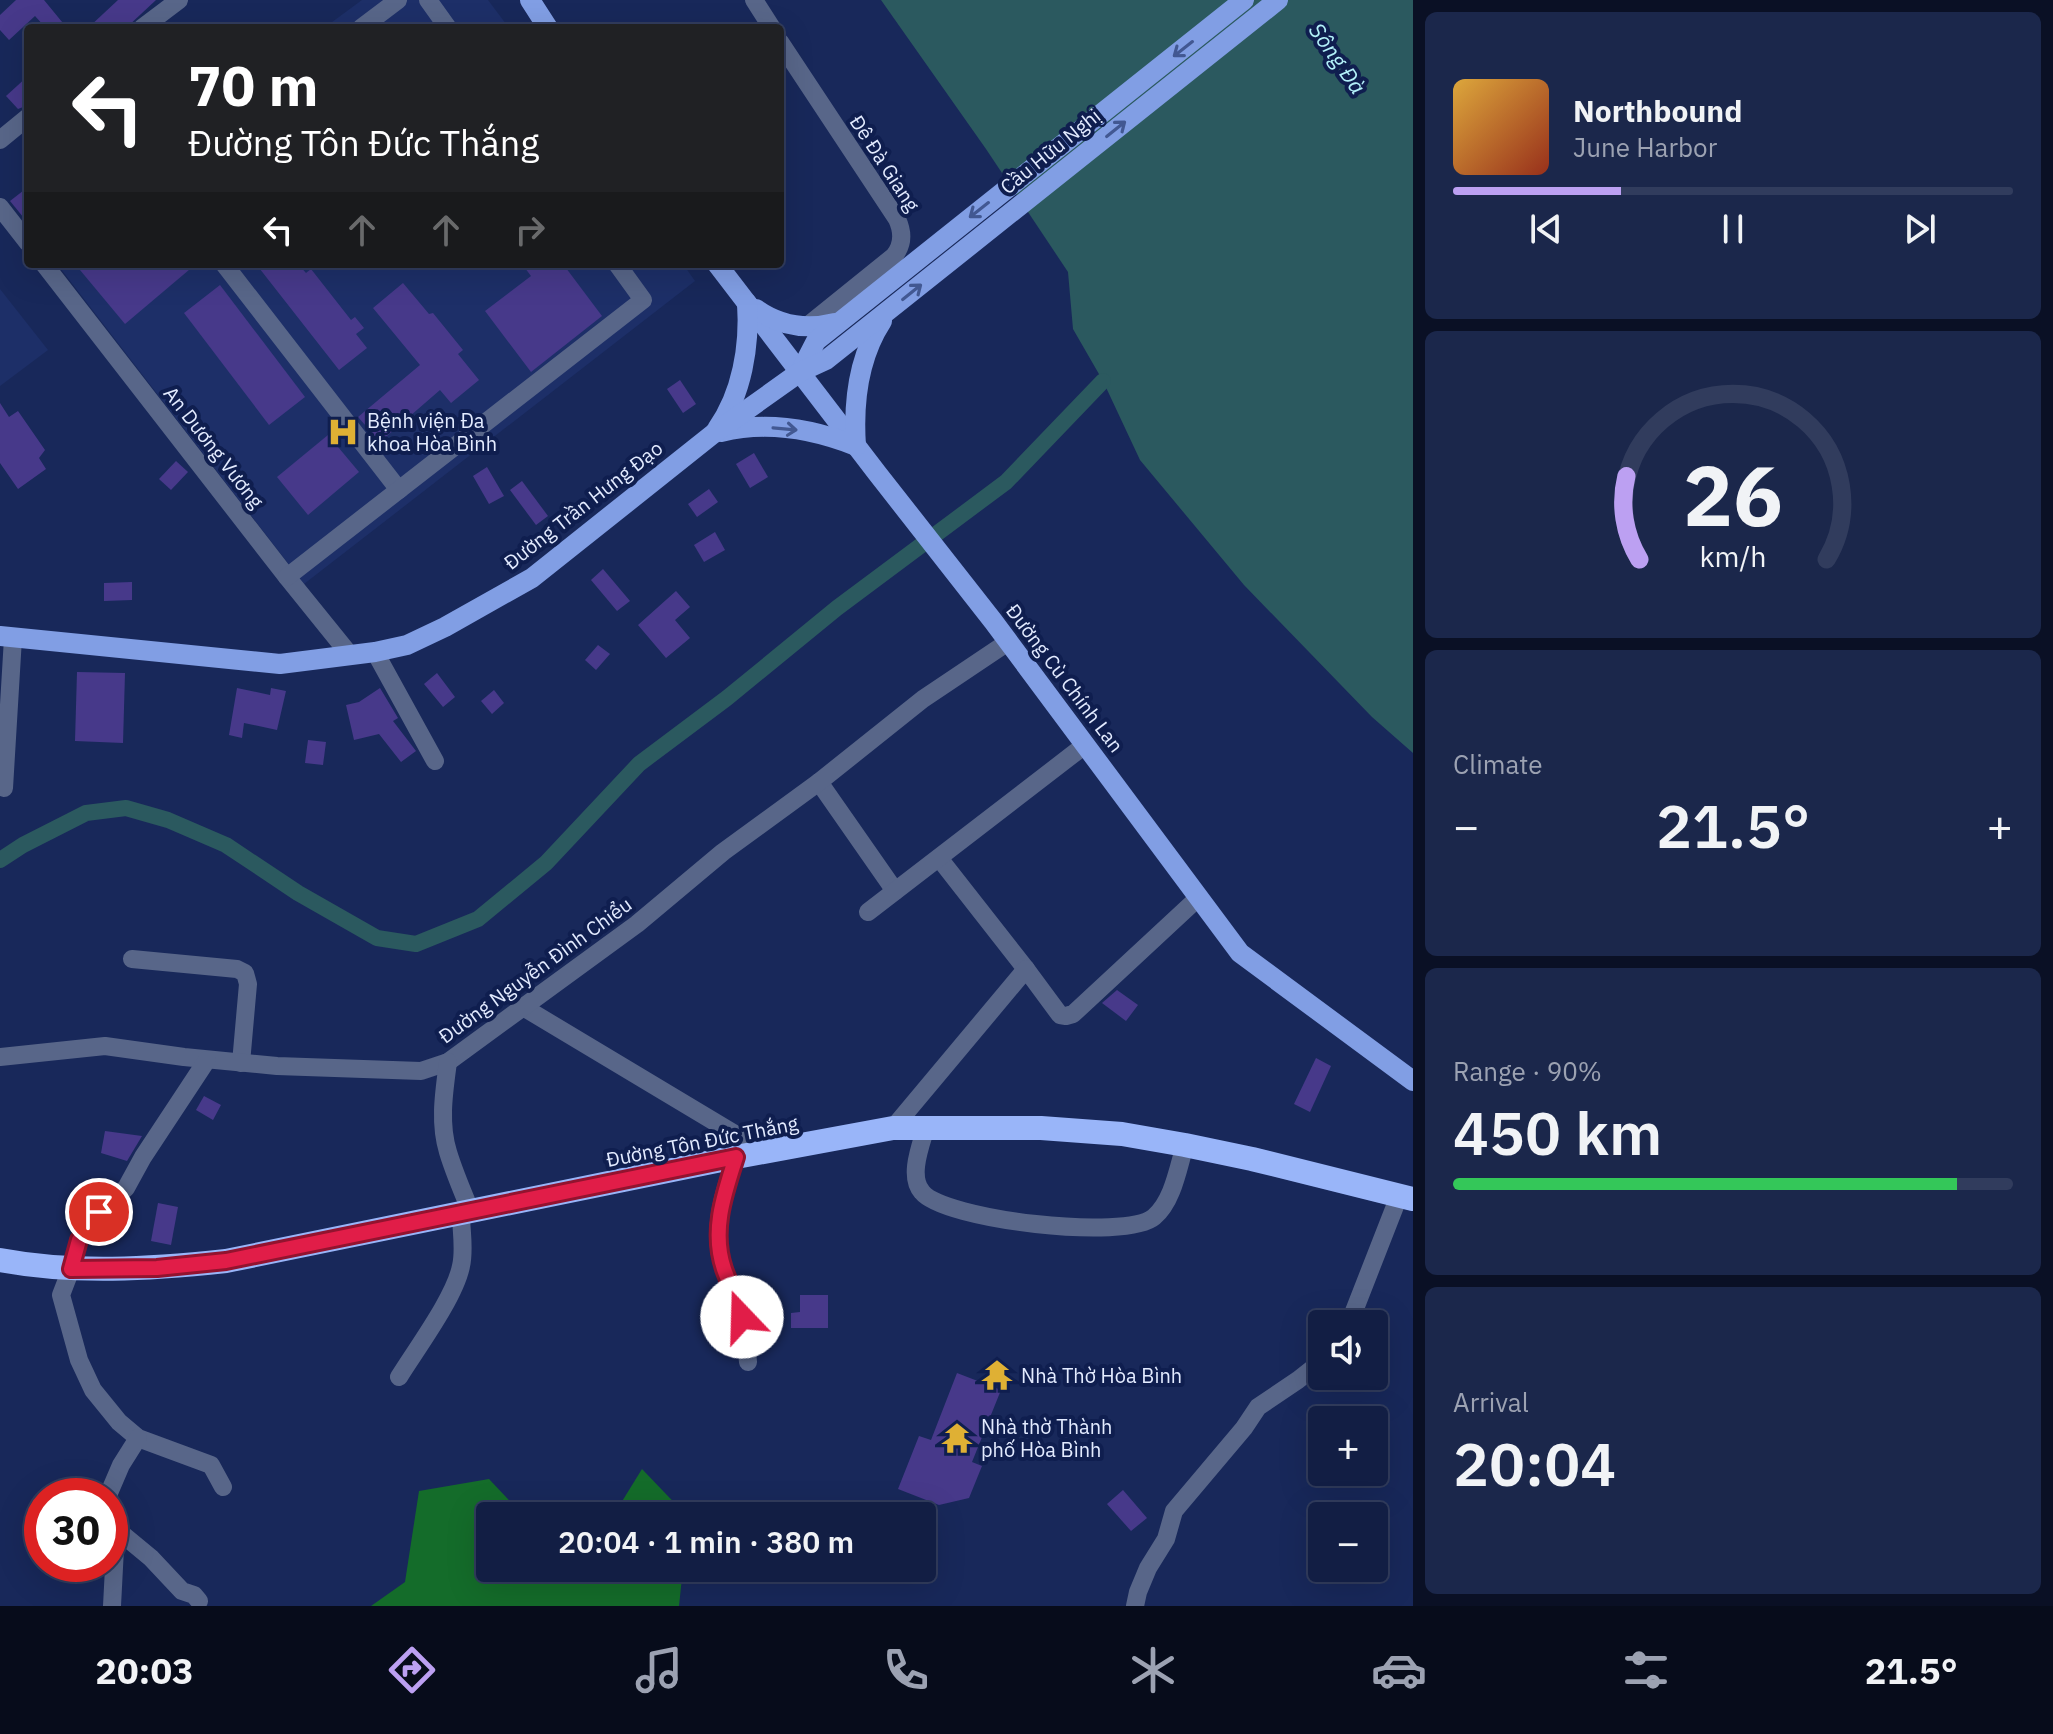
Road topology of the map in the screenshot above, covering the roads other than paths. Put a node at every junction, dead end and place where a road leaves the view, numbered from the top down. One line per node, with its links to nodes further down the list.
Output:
1 (179, 0): 8 (street)
2 (398, 0): 9 (street)
3 (428, 0): 10 (street)
4 (530, 0): 11 (main road)
5 (754, 0): 12 (street)
6 (1244, 0): 24 (main road, Cầu Hữu Nghị, one-way to 24)
7 (1278, 0): 23 (main road, Cầu Hữu Nghị, one-way to 7)
8 (147, 24)
9 (366, 24)
10 (445, 24)
11 (545, 24)
12 (769, 24)
13 (784, 54): 25 (street, Đê Đà Giang)
14 (24, 120): 15 (street)
15 (0, 140)
16 (0, 207): 17 (street)
17 (24, 238)
18 (48, 268): 30 (street, An Dương Vương)
19 (227, 268): 29 (street)
20 (620, 268): 29 (street)
21 (720, 268): 22 (main road, Đường Cù Chính Lan)
22 (747, 303): 25 (main road); 26 (main road, Đường Cù Chính Lan); 27 (main road)
23 (889, 310): 26 (main road, Cầu Hữu Nghị); 28 (main road)
24 (839, 322): 25 (main road); 26 (main road, Cầu Hữu Nghị)
25 (806, 327)
26 (800, 372): 27 (main road, Đường Trần Hưng Đạo); 28 (main road, Đường Cù Chính Lan)
27 (713, 434): 28 (main road, one-way to 28); 33 (main road, Đường Trần Hưng Đạo)
28 (856, 446): 32 (main road, Đường Cù Chính Lan)
29 (399, 490): 30 (street)
30 (287, 577): 34 (street, An Dương Vương)
31 (6, 637): 34 (main road, Đường Trần Hưng Đạo); 38 (street)
32 (1008, 642): 35 (main road, Đường Cù Chính Lan); 37 (street, Đường Nguyễn Đình Chiểu)
33 (375, 652): 34 (main road, Đường Trần Hưng Đạo); 36 (street)
34 (350, 655)
35 (1085, 745): 39 (street); 41 (main road, Đường Cù Chính Lan)
36 (435, 761)
37 (819, 782): 40 (street); 45 (street, Đường Nguyễn Đình Chiểu)
38 (4, 788)
39 (939, 858): 40 (street); 44 (street)
40 (895, 891): 42 (street)
41 (1198, 898): 44 (street); 50 (main road, Đường Cù Chính Lan)
42 (868, 912)
43 (132, 959): 49 (street)
44 (1026, 969): 52 (street)
45 (523, 1007): 48 (street, Đường Nguyễn Đình Chiểu); 54 (street)
46 (0, 1057): 47 (street, Đường Nguyễn Đình Chiểu)
47 (207, 1060): 49 (street, Đường Nguyễn Đình Chiểu); 59 (street)
48 (448, 1062): 49 (street, Đường Nguyễn Đình Chiểu); 57 (street)
49 (241, 1063)
50 (1413, 1081)
51 (926, 1127): 52 (highway, Đường Tôn Đức Thắng); 53 (highway, Đường Tôn Đức Thắng); 53 (street)
52 (893, 1128): 54 (highway, Đường Tôn Đức Thắng)
53 (1185, 1145): 56 (highway, Đường Tôn Đức Thắng)
54 (765, 1152): 55 (highway, Đường Tôn Đức Thắng)
55 (736, 1157): 57 (highway, Đường Tôn Đức Thắng); 61 (street)
56 (1406, 1197): 60 (street)
57 (466, 1213): 59 (highway, Đường Tôn Đức Thắng); 63 (street)
58 (0, 1260): 59 (highway, Đường Tôn Đức Thắng)
59 (71, 1269): 64 (street)
60 (1355, 1310)
61 (748, 1362)
62 (1308, 1372): 71 (street)
63 (399, 1377)
64 (138, 1438): 65 (street); 66 (street)
65 (115, 1478)
66 (223, 1487)
67 (128, 1539): 69 (street)
68 (113, 1582): 70 (street)
69 (199, 1601)
70 (112, 1606)
71 (1135, 1606)

